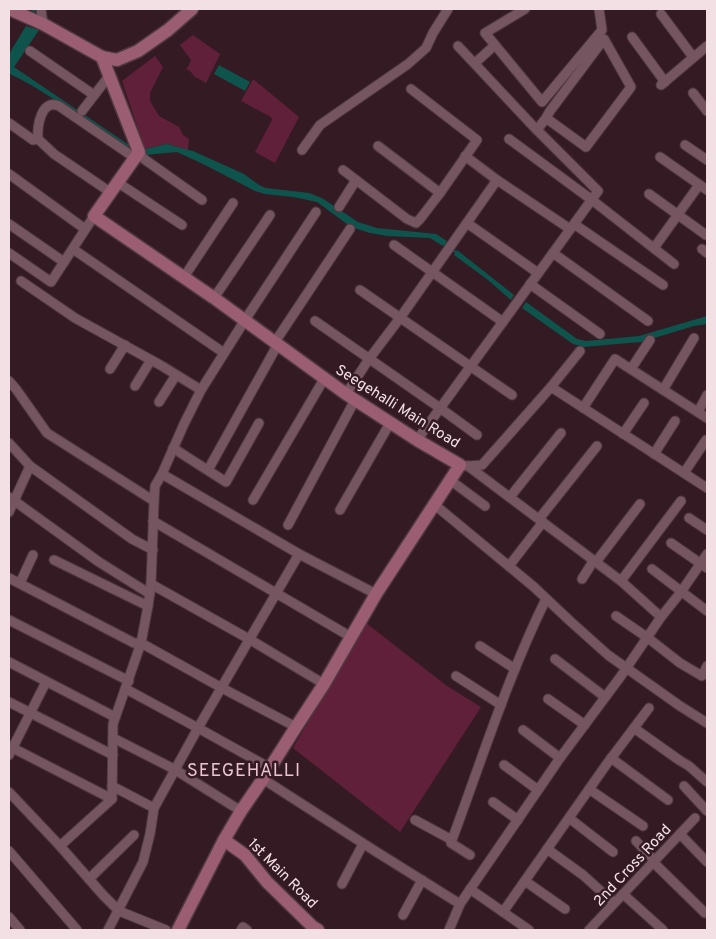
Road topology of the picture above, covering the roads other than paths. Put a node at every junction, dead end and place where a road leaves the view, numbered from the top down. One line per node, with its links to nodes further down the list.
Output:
1 (192, 9): 13 (street)
2 (448, 9): 29 (street)
3 (524, 9): 9 (street)
4 (599, 9): 9 (street)
5 (11, 10): 7 (street)
6 (661, 14): 14 (street)
7 (41, 18): 13 (street)
8 (632, 37): 14 (street)
9 (495, 44): 15 (street)
10 (458, 46): 15 (street)
11 (707, 46): 14 (street)
12 (30, 51): 19 (street)
13 (102, 57): 16 (street)
14 (693, 58)
15 (475, 63): 24 (street)
16 (109, 76): 19 (street); 30 (street)
17 (411, 89): 31 (street)
18 (693, 93): 21 (street)
19 (94, 95): 20 (street)
20 (82, 111)
21 (707, 111)
22 (546, 118): 22 (street); 24 (street)
23 (9, 123): 25 (street)
24 (537, 130): 43 (street)
25 (38, 139): 30 (street); 38 (street)
26 (509, 139): 43 (street)
27 (685, 145): 33 (street)
28 (378, 146): 40 (street)
29 (302, 150)
30 (137, 155): 38 (street); 42 (street)
31 (465, 156): 37 (street); 40 (street)
32 (660, 157): 39 (street)
33 (707, 160)
34 (342, 170): 36 (street)
35 (9, 174): 54 (street)
36 (356, 180): 40 (street); 45 (street)
37 (497, 180): 50 (street); 53 (street)
38 (114, 187): 49 (street); 52 (street)
39 (703, 187): 48 (street)
40 (440, 193)
41 (649, 194): 48 (street)
42 (202, 200)
43 (592, 200): 53 (street); 58 (street)
44 (233, 203): 66 (street)
45 (339, 207)
46 (316, 212): 73 (street)
47 (270, 214): 71 (street)
48 (678, 215): 56 (street); 58 (street)
49 (94, 216): 54 (street); 66 (street, Seegehalli Main Road)
50 (467, 223): 64 (street); 65 (street)
51 (9, 224): 62 (street)
52 (182, 225)
53 (572, 227): 61 (street); 69 (street)
54 (85, 229): 59 (street)
55 (350, 229): 80 (street)
56 (706, 235)
57 (394, 245): 64 (street)
58 (654, 248): 63 (street)
59 (73, 249): 62 (street); 83 (street)
60 (9, 253): 62 (street)
61 (553, 253): 65 (street); 75 (street)
62 (64, 262)
63 (674, 264)
64 (432, 272): 72 (street); 76 (street)
65 (538, 274): 68 (street)
66 (184, 277): 71 (street, Seegehalli Main Road)
67 (21, 281): 81 (street)
68 (530, 284): 76 (street); 77 (street)
69 (663, 285)
70 (360, 290): 72 (street)
71 (214, 298): 73 (street, Seegehalli Main Road)
72 (400, 318): 84 (street); 86 (street)
73 (244, 320): 80 (street, Seegehalli Main Road); 83 (street)
74 (315, 321): 84 (street)
75 (648, 321)
76 (503, 322): 86 (street)
77 (600, 334)
78 (694, 338): 95 (street)
79 (650, 340): 88 (street)
80 (277, 343): 90 (street, Seegehalli Main Road); 119 (street)
81 (125, 345): 85 (street); 87 (street)
82 (580, 351): 93 (street)
83 (224, 353): 94 (street)
84 (369, 359): 98 (street); 101 (street)
85 (151, 360): 89 (street); 92 (street)
86 (470, 366): 96 (street); 101 (street)
87 (110, 369)
88 (631, 370): 95 (street); 102 (street)
89 (176, 375): 94 (street); 99 (street)
90 (324, 379): 98 (street, Seegehalli Main Road); 126 (street)
91 (9, 382): 127 (street)
92 (135, 386)
93 (551, 387): 102 (street); 118 (street)
94 (201, 390): 115 (street)
95 (663, 390): 103 (street)
96 (512, 395)
97 (707, 395): 103 (street)
98 (351, 397): 107 (street, Seegehalli Main Road); 137 (street)
99 (159, 402)
100 (644, 403): 109 (street)
101 (440, 408): 110 (street); 111 (street)
102 (583, 408): 109 (street)
103 (698, 412): 104 (street)
104 (707, 418)
105 (675, 421): 116 (street)
106 (259, 423): 119 (street)
107 (390, 423): 111 (street, Seegehalli Main Road); 132 (street)
108 (562, 433): 124 (street)
109 (623, 434): 116 (street)
110 (477, 435)
111 (417, 440): 118 (street, Seegehalli Main Road)
112 (706, 440): 120 (street)
113 (9, 443): 117 (street)
114 (597, 446): 136 (street)
115 (173, 448): 119 (street); 121 (street)
116 (654, 454): 120 (street)
117 (30, 466): 125 (street); 140 (street)
118 (464, 466): 122 (street, Seegehalli Main Road); 124 (street)
119 (208, 470)
120 (684, 473): 123 (street)
121 (162, 474): 127 (street); 141 (street)
122 (450, 480): 130 (street, Seegehalli Main Road); 131 (street)
123 (707, 488)
124 (510, 498): 136 (street)
125 (11, 499): 133 (street); 156 (street)
126 (253, 500)
127 (154, 501): 135 (street)
128 (680, 501): 151 (street)
129 (640, 504): 145 (street)
130 (435, 505): 146 (street); 157 (street, Seegehalli Main Road)
131 (485, 506)
132 (340, 510)
133 (9, 512)
134 (689, 518): 138 (street)
135 (153, 521): 140 (street); 155 (street)
136 (541, 521): 145 (street); 146 (street)
137 (288, 524)
138 (707, 530)
139 (671, 543): 147 (street)
140 (152, 550): 153 (street)
141 (299, 554): 155 (street); 157 (street)
142 (707, 554): 147 (street)
143 (33, 555): 152 (street)
144 (54, 560): 159 (street)
145 (595, 561): 150 (street); 151 (street)
146 (509, 566): 158 (street)
147 (704, 566): 154 (street)
148 (652, 570): 154 (street)
149 (9, 578): 152 (street)
150 (582, 579)
151 (621, 581): 162 (street)
152 (20, 583): 167 (street)
153 (152, 584): 156 (street); 166 (street)
154 (681, 592): 160 (street); 162 (street)
155 (276, 593): 164 (street); 166 (street)
156 (150, 594): 159 (street)
157 (376, 594): 164 (street, Seegehalli Main Road)
158 (546, 599): 172 (street); 173 (street)
159 (148, 606): 167 (street)
160 (707, 612)
161 (616, 616): 165 (street)
162 (661, 617): 165 (street)
163 (9, 620): 177 (street)
164 (350, 638): 176 (street, Seegehalli Main Road)
165 (648, 638): 171 (street); 172 (street)
166 (249, 640): 176 (street); 178 (street)
167 (141, 643): 177 (street); 178 (street)
168 (480, 646): 173 (street)
169 (555, 659): 179 (street)
170 (9, 662): 175 (street)
171 (707, 666)
172 (627, 668): 179 (street); 186 (street)
173 (515, 669): 182 (street)
174 (456, 676): 182 (street)
175 (46, 682): 184 (street); 185 (street)
176 (324, 684): 188 (street, Seegehalli Main Road)
177 (127, 685): 185 (street); 189 (street)
178 (222, 688): 188 (street); 189 (street)
179 (605, 697): 187 (street)
180 (548, 699): 187 (street)
181 (9, 702): 184 (street)
182 (502, 704): 214 (street)
183 (649, 708): 190 (street)
184 (30, 713): 193 (street); 194 (street)
185 (115, 717): 192 (street)
186 (707, 723)
187 (585, 725): 195 (street)
188 (296, 727): 199 (street, Seegehalli Main Road)
189 (198, 728): 198 (street); 199 (street)
190 (634, 728): 196 (street); 200 (street)
191 (523, 730): 195 (street)
192 (113, 738): 194 (street); 198 (street)
193 (10, 750): 206 (street)
194 (113, 754): 201 (street)
195 (560, 758): 204 (street)
196 (611, 758): 203 (street); 207 (street)
197 (504, 765): 204 (street)
198 (174, 769): 209 (street); 210 (street)
199 (266, 774): 210 (street, Seegehalli Main Road); 222 (street)
200 (707, 782)
201 (112, 786): 206 (street); 209 (street)
202 (684, 786): 211 (street)
203 (589, 789): 212 (street); 216 (street)
204 (538, 790): 215 (street)
205 (9, 792): 223 (street)
206 (112, 799): 223 (street)
207 (668, 800)
208 (493, 802): 215 (street)
209 (154, 808): 239 (street)
210 (241, 811): 219 (street, Seegehalli Main Road)
211 (707, 811)
212 (568, 818): 224 (street); 226 (street)
213 (695, 818): 217 (street, 2nd Cross Road)
214 (415, 820)
215 (518, 820): 234 (street)
216 (643, 826)
217 (680, 834): 228 (street, 2nd Cross Road); 229 (street)
218 (134, 835): 230 (street)
219 (224, 840): 249 (street, Seegehalli Main Road); 252 (street, 1st Main Road)
220 (450, 841): 227 (street)
221 (636, 841): 228 (street)
222 (363, 844): 231 (street); 233 (street)
223 (60, 846): 230 (street)
224 (547, 849): 232 (street); 237 (street)
225 (9, 851): 246 (street)
226 (613, 852)
227 (470, 855)
228 (654, 862): 235 (street, 2nd Cross Road); 241 (street)
229 (707, 862)
230 (89, 880): 239 (street)
231 (422, 880): 236 (street); 242 (street)
232 (525, 881): 238 (street); 240 (street)
233 (342, 884)
234 (470, 889): 236 (street); 240 (street)
235 (623, 894): 237 (street, 2nd Cross Road); 255 (street)
236 (460, 904): 253 (street)
237 (614, 904): 244 (street, 2nd Cross Road)
238 (565, 910)
239 (119, 911): 247 (street); 248 (street)
240 (504, 912): 254 (street)
241 (705, 913)
242 (404, 915)
243 (9, 917): 245 (street)
244 (592, 929)
245 (20, 930)
246 (77, 930)
247 (108, 930)
248 (166, 930)
249 (178, 930)
250 (240, 930): 251 (street)
251 (247, 930)
252 (318, 930)
253 (449, 930)
254 (529, 930)
255 (663, 930)

